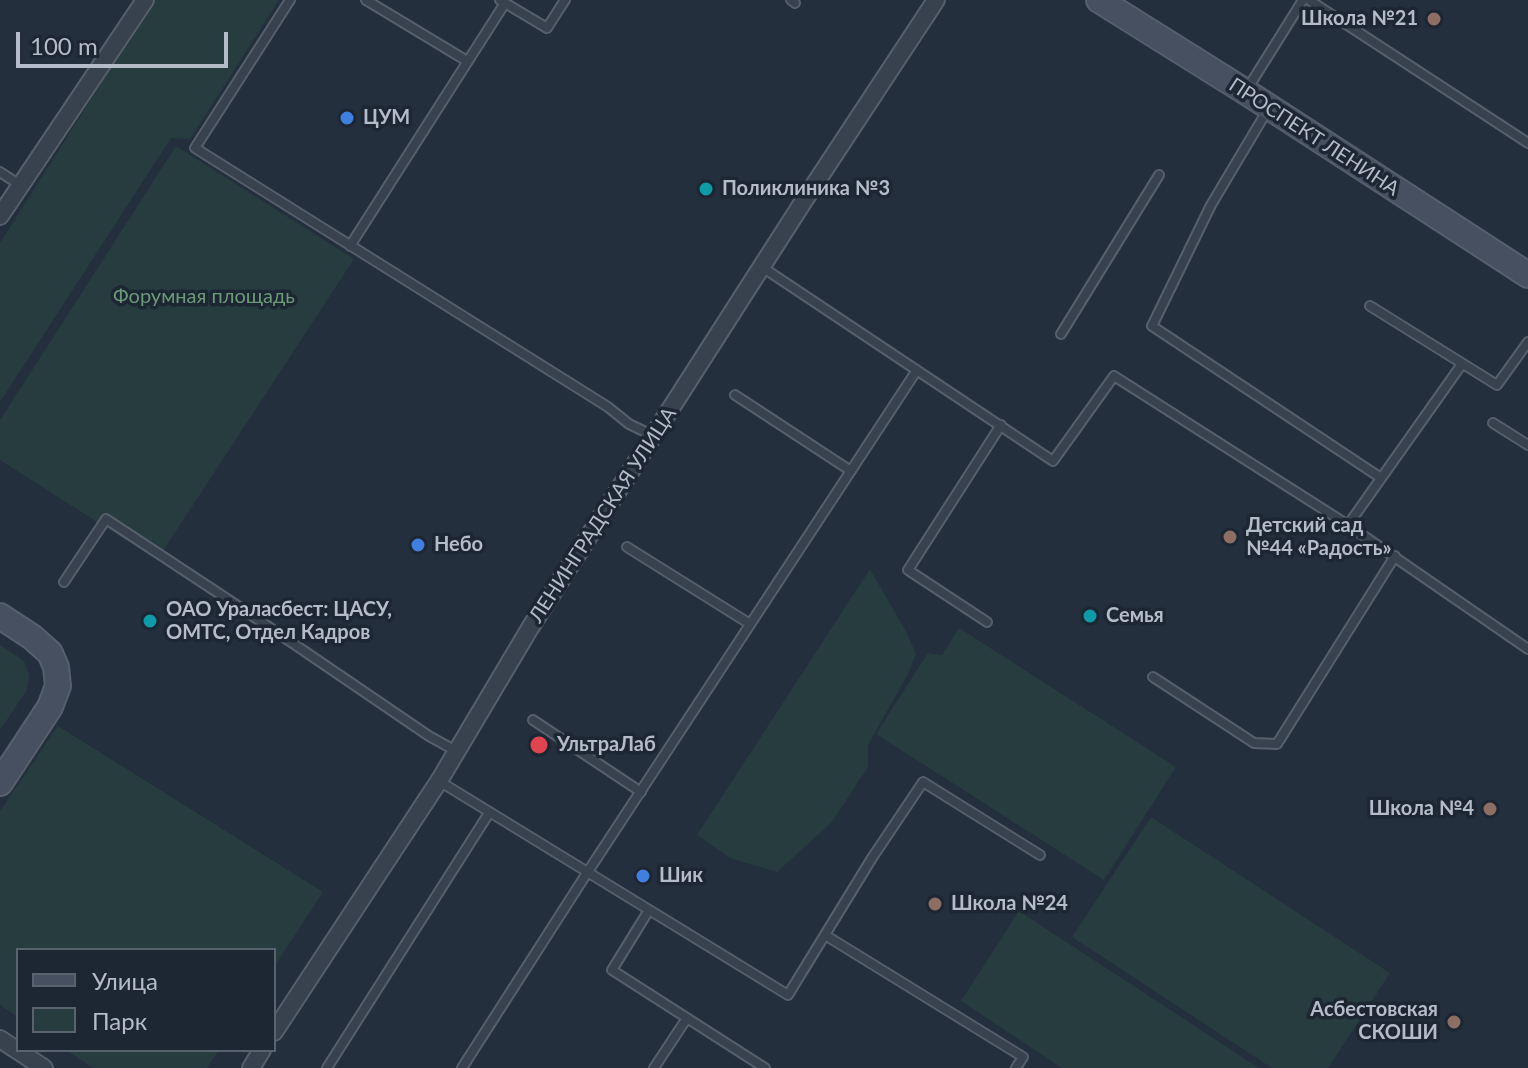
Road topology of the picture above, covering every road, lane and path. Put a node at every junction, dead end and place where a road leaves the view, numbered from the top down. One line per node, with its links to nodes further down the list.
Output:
1 (145, 0): 15 (street)
2 (290, 0): 17 (lane)
3 (366, 0): 9 (lane)
4 (565, 0): 8 (lane)
5 (936, 0): 18 (street, ЛЕНИНГРАДСКАЯ УЛИЦА)
6 (1099, 0): 10 (street, ПРОСПЕКТ ЛЕНИНА)
7 (1306, 0): 10 (lane); 12 (lane)
8 (502, 2): 9 (lane)
9 (467, 61): 17 (lane)
10 (1246, 92): 11 (street, ПРОСПЕКТ ЛЕНИНА)
11 (1270, 107): 19 (street, ПРОСПЕКТ ЛЕНИНА); 31 (lane)
12 (1528, 143)
13 (0, 172): 15 (lane)
14 (1159, 175): 21 (lane)
15 (20, 186): 16 (street)
16 (0, 216)
17 (350, 246): 28 (lane)
18 (762, 267): 24 (lane); 28 (street, ЛЕНИНГРАДСКАЯ УЛИЦА)
19 (1528, 275)
20 (1370, 306): 23 (lane)
21 (1061, 334)
22 (1528, 342): 23 (lane)
23 (1462, 364): 31 (lane)
24 (917, 370): 27 (lane); 30 (lane)
25 (735, 395): 30 (lane)
26 (1493, 423): 29 (lane)
27 (1001, 425): 32 (lane); 37 (lane)
28 (654, 436): 42 (street, ЛЕНИНГРАДСКАЯ УЛИЦА)
29 (1528, 445)
30 (851, 471): 38 (lane)
31 (1381, 478): 32 (lane)
32 (1348, 525): 34 (lane)
33 (627, 547): 38 (lane)
34 (1395, 556): 39 (lane); 40 (lane)
35 (64, 582): 42 (lane)
36 (0, 616): 44 (street)
37 (987, 622)
38 (750, 624): 45 (lane)
39 (1528, 649)
40 (1153, 677)
41 (533, 720): 45 (lane)
42 (456, 751): 43 (street, ЛЕНИНГРАДСКАЯ УЛИЦА)
43 (439, 781): 46 (lane); 52 (street, ЛЕНИНГРАДСКАЯ УЛИЦА)
44 (0, 783)
45 (641, 792): 48 (lane)
46 (489, 813): 48 (lane); 55 (lane)
47 (1040, 855): 50 (lane)
48 (587, 873): 49 (lane); 56 (lane)
49 (649, 910): 50 (lane); 51 (lane)
50 (825, 935): 59 (lane)
51 (687, 1018): 57 (lane); 58 (lane)
52 (276, 1029)
53 (20, 1052): 54 (street)
54 (44, 1068)
55 (327, 1068)
56 (462, 1068)
57 (654, 1068)
58 (765, 1068)
59 (1016, 1068)

